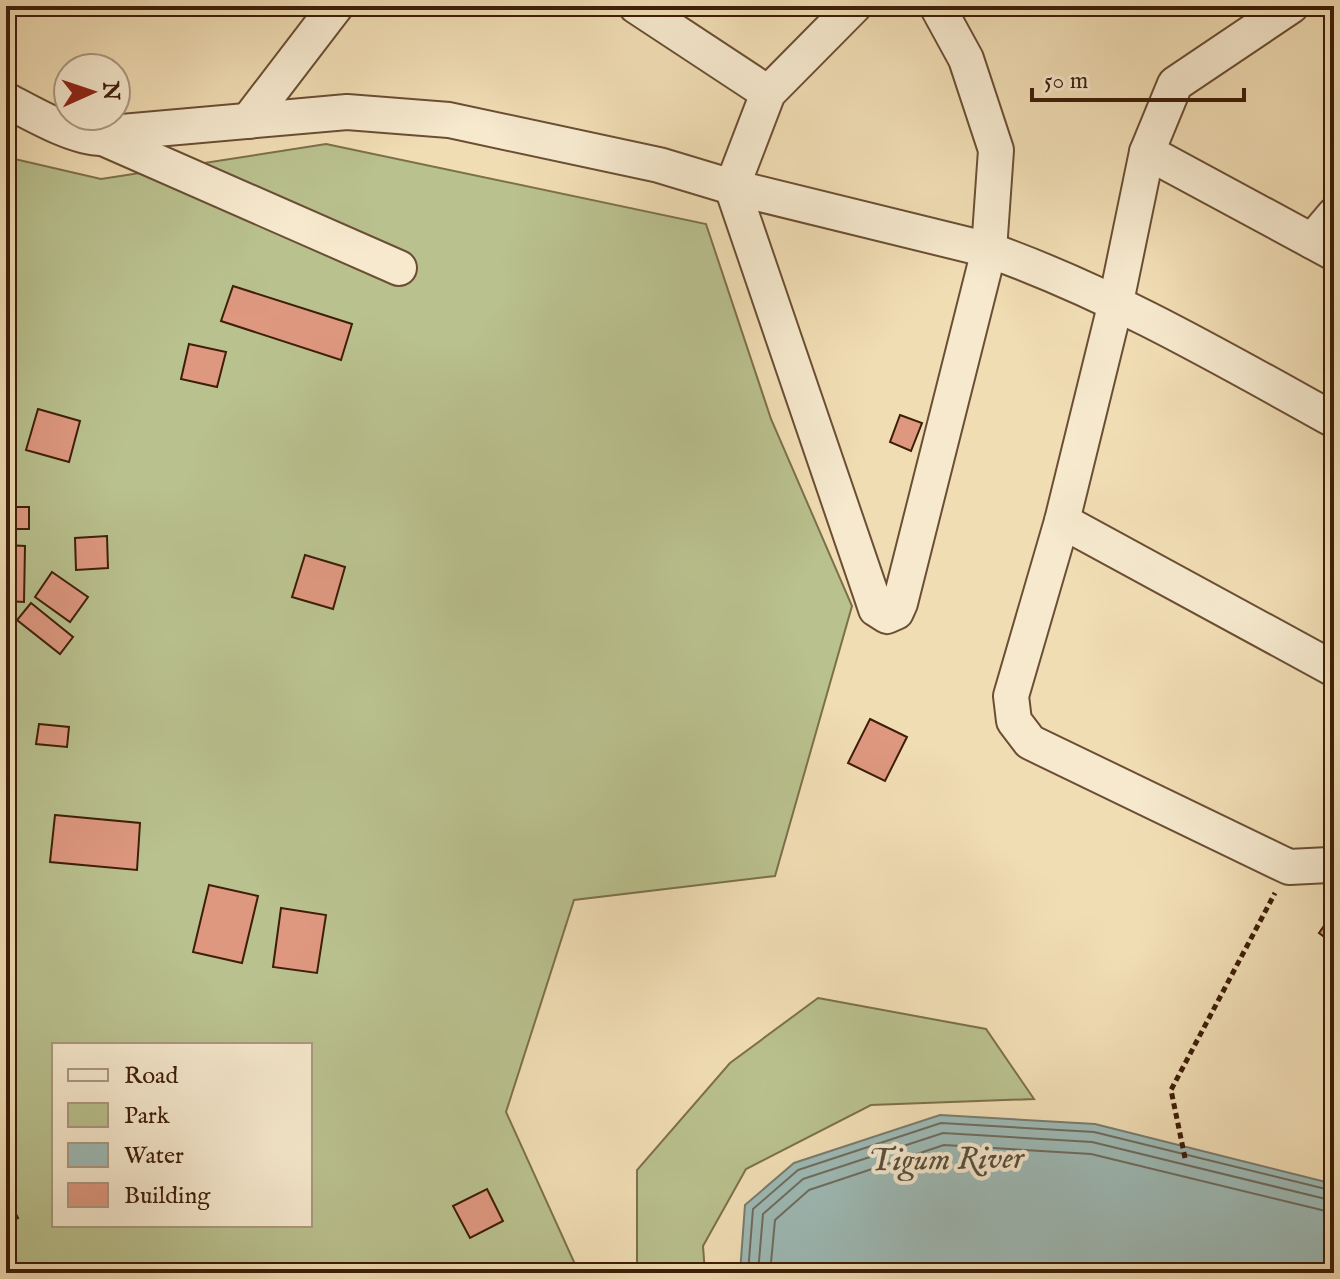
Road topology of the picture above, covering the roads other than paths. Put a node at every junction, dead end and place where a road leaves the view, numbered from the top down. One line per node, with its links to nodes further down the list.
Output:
1 (336, 6): 8 (street)
2 (636, 6): 6 (street)
3 (854, 6): 6 (street)
4 (937, 6): 14 (street)
5 (1291, 6): 10 (street)
6 (768, 93): 11 (street)
7 (7, 104): 9 (street)
8 (248, 121): 9 (street); 11 (street)
9 (103, 138): 15 (street)
10 (1147, 152): 13 (street); 16 (street)
11 (732, 187): 14 (street); 14 (street)
12 (1334, 215): 13 (street)
13 (1323, 247)
14 (989, 250): 16 (street)
15 (399, 268)
16 (1116, 302): 17 (street); 18 (street)
17 (1334, 420)
18 (1062, 521): 19 (street); 20 (street)
19 (1334, 669)
20 (1334, 862)

